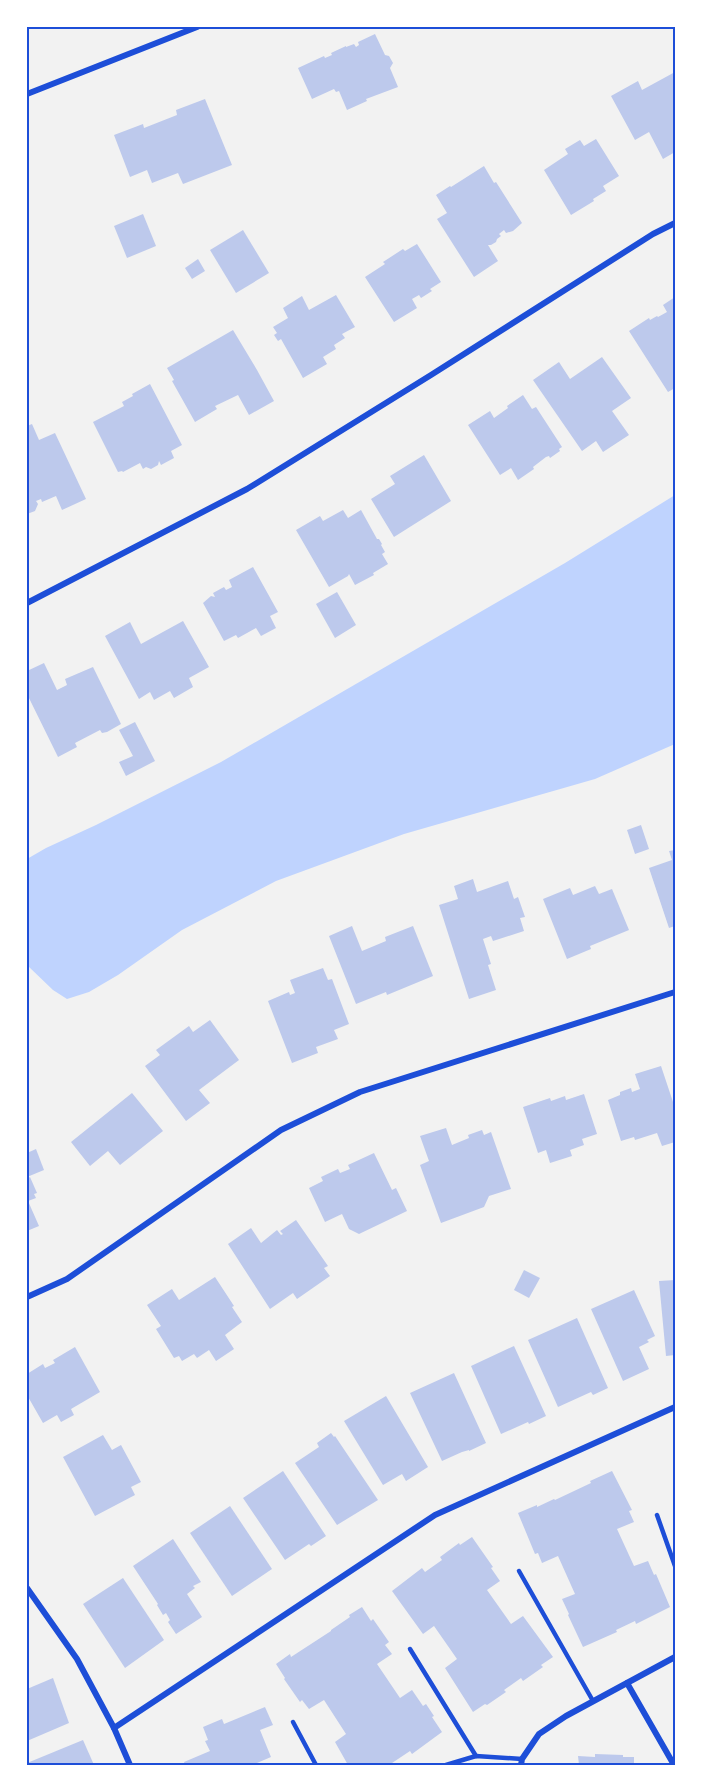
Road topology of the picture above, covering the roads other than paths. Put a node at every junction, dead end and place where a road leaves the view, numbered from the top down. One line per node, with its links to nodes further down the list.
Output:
1 (197, 27): 2 (street)
2 (27, 94)
3 (675, 223): 4 (street)
4 (27, 603)
5 (675, 992): 6 (street)
6 (27, 1297)
7 (675, 1407): 17 (street)
8 (657, 1515): 9 (lane)
9 (675, 1566)
10 (519, 1571): 15 (lane)
11 (27, 1588): 17 (street)
12 (410, 1649): 18 (lane)
13 (675, 1657): 14 (street)
14 (627, 1683): 15 (street); 23 (street)
15 (593, 1701): 19 (street)
16 (293, 1722): 21 (lane)
17 (114, 1728): 20 (street)
18 (476, 1756): 19 (lane); 22 (lane)
19 (522, 1762)
20 (130, 1765)
21 (316, 1765)
22 (446, 1765)
23 (674, 1765)

